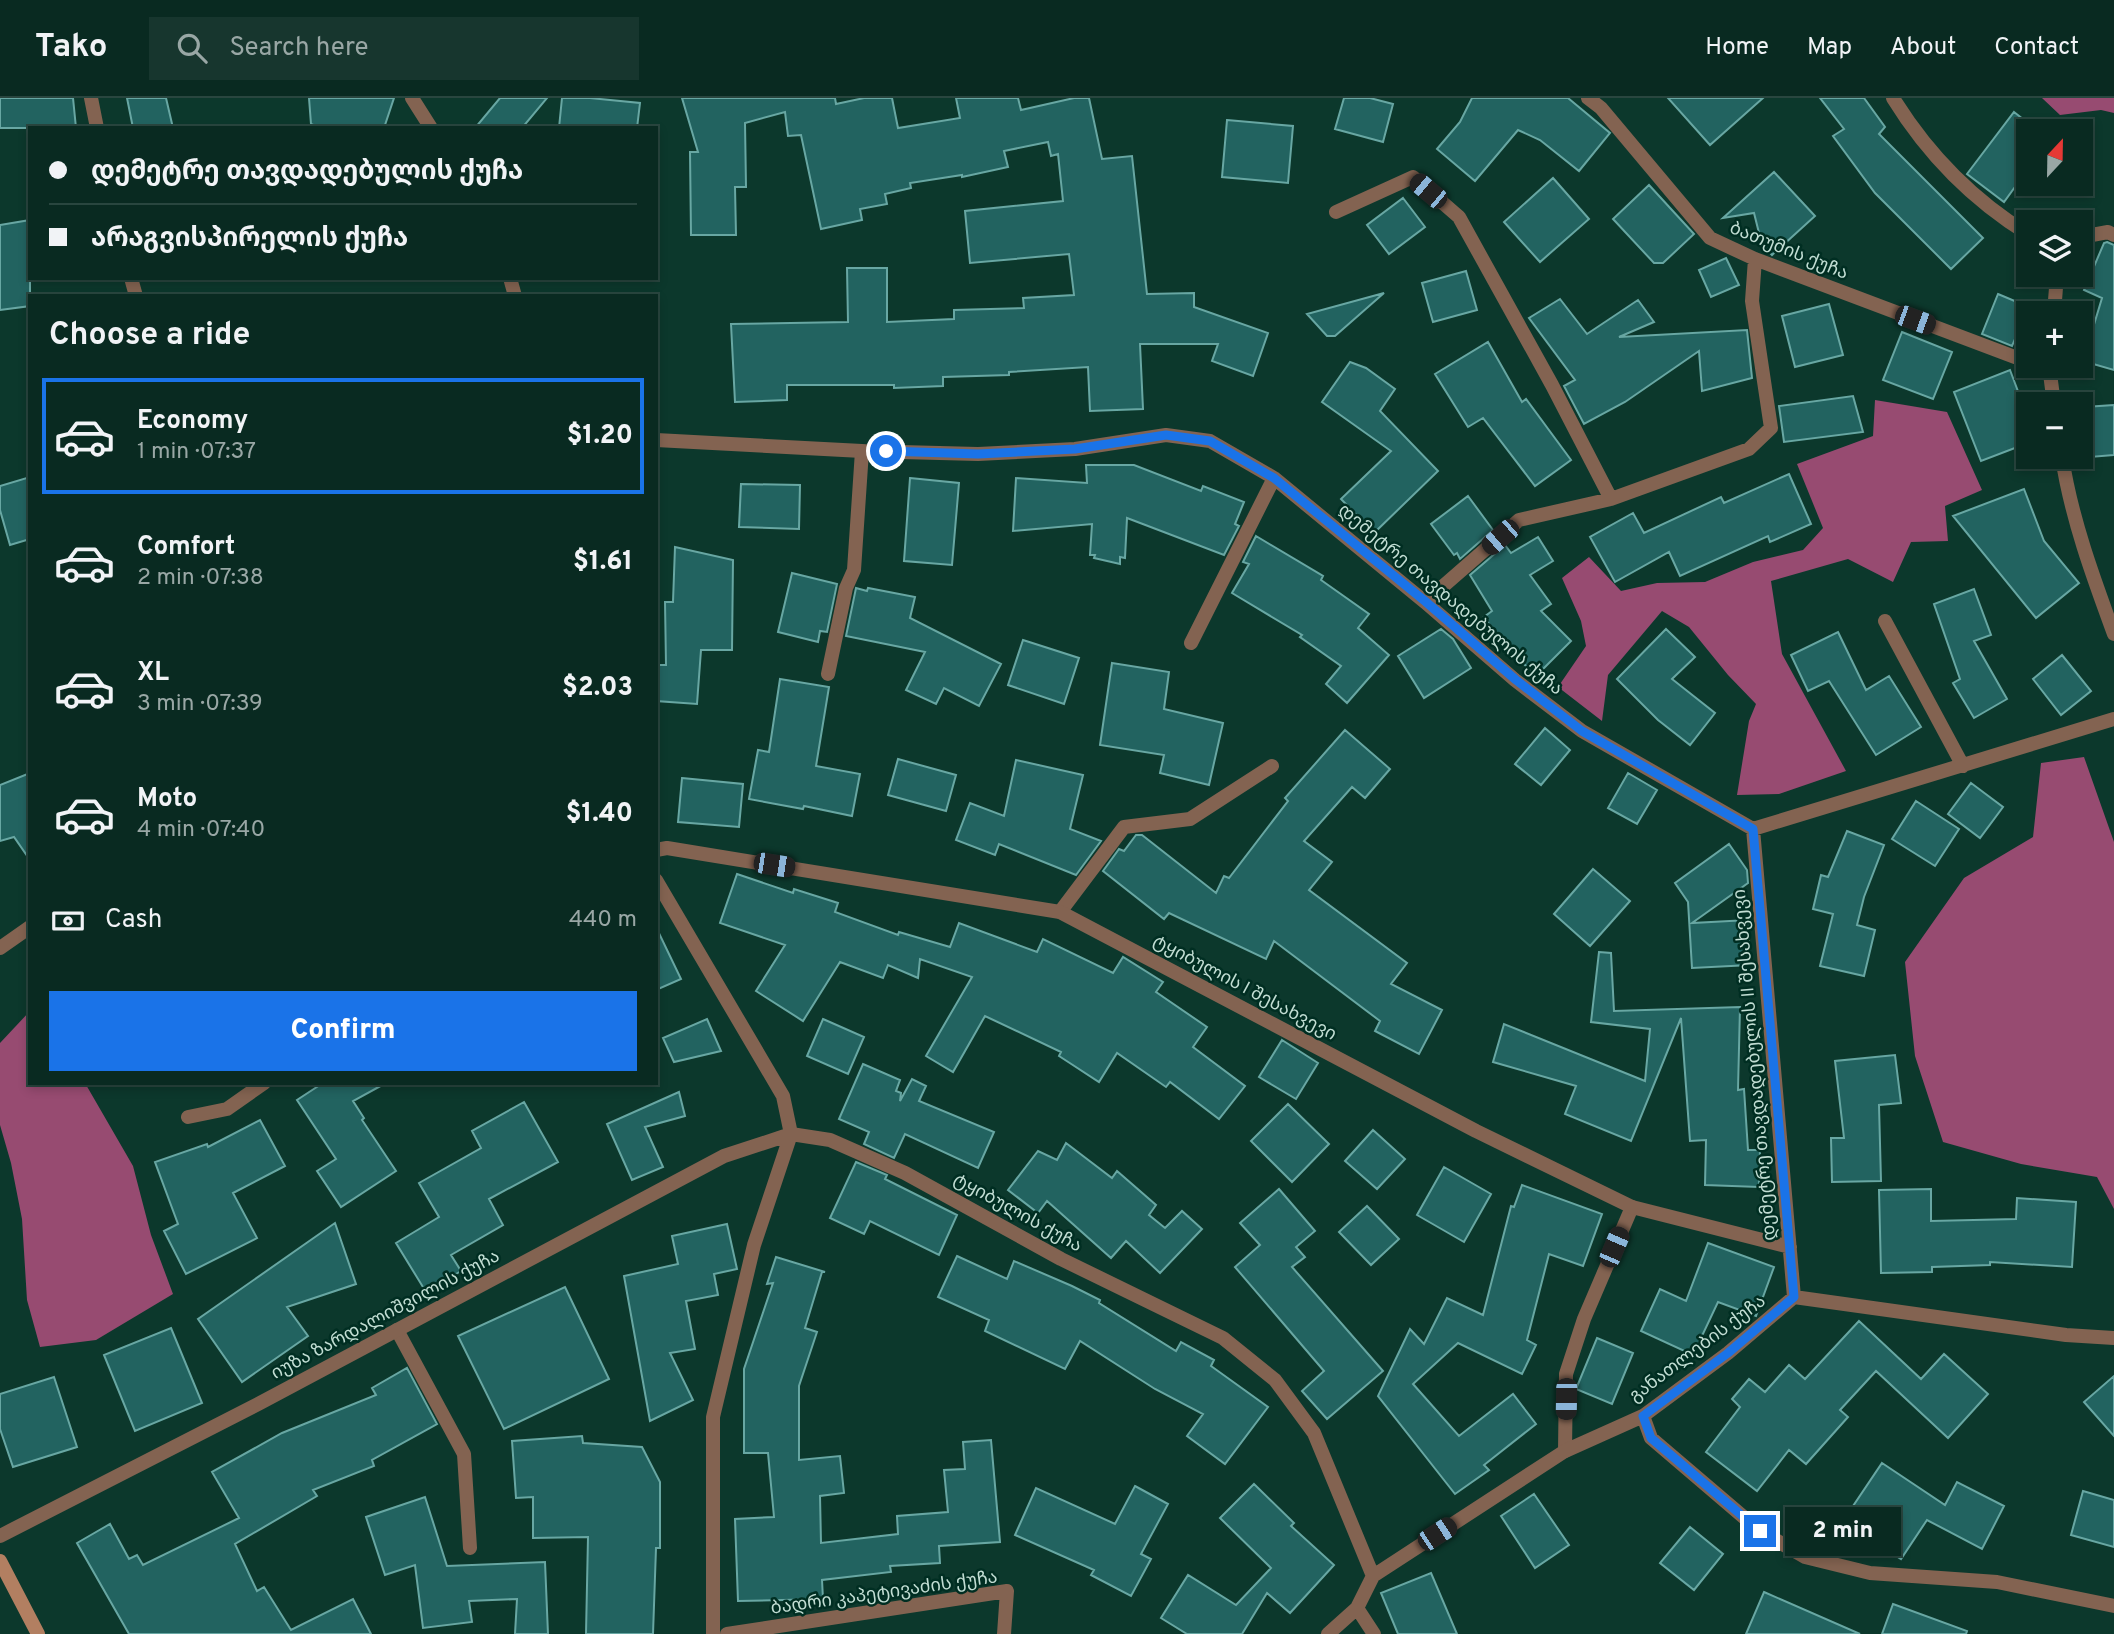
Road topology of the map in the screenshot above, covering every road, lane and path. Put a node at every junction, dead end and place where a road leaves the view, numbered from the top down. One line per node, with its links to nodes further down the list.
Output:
1 (91, 98): 5 (street)
2 (412, 98): 6 (street)
3 (1588, 98): 11 (street, ბათუმის ქუჩა)
4 (1893, 98): 8 (street)
5 (97, 126)
6 (430, 126)
7 (1336, 212): 17 (street)
8 (2016, 227)
9 (2093, 235): 10 (street)
10 (2114, 236)
11 (1755, 259): 12 (street, ბათუმის ქუჩა); 17 (street)
12 (2016, 357)
13 (658, 440): 14 (street, დემეტრე თავდადებულის ქუჩა)
14 (862, 451): 16 (street, დემეტრე თავდადებულის ქუჩა); 22 (street)
15 (2064, 469): 20 (street)
16 (1274, 478): 18 (street, დემეტრე თავდადებულის ქუჩა); 21 (street)
17 (1611, 499): 18 (street)
18 (1426, 602): 26 (street, დემეტრე თავდადებულის ქუჩა)
19 (1885, 621): 25 (street)
20 (2114, 634)
21 (1191, 643)
22 (828, 674)
23 (2114, 719): 25 (street)
24 (1272, 766): 29 (street)
25 (1963, 766): 26 (street)
26 (1753, 829): 36 (street, დემეტრე თავდადებულის II შესახვევი)
27 (658, 850): 29 (street, ტყიბულის I შესახვევი)
28 (658, 883): 34 (street)
29 (1060, 912): 35 (street, ტყიბულის I შესახვევი)
30 (28, 929): 31 (street)
31 (0, 948)
32 (261, 1085): 33 (street)
33 (188, 1117)
34 (791, 1133): 38 (street, იუზა ზარდალიშვილის ქუჩა); 45 (street, ტყიბულის ქუჩა); 49 (street)
35 (1632, 1207): 36 (street, ტყიბულის I შესახვევი); 41 (street)
36 (1790, 1247): 37 (street, დემეტრე თავდადებულის II შესახვევი)
37 (1794, 1297): 39 (street); 40 (street, განათლების ქუჩა)
38 (397, 1330): 42 (street, იუზა ზარდალიშვილის ქუჩა); 43 (street)
39 (2114, 1338)
40 (1643, 1416): 41 (street, განათლების ქუჩა); 46 (street)
41 (1565, 1451): 45 (street, განათლების ქუჩა)
42 (0, 1536)
43 (470, 1548)
44 (0, 1561): 48 (main road)
45 (1373, 1576): 47 (street)
46 (2114, 1606)
47 (1357, 1608): 52 (street); 53 (street)
48 (38, 1634)
49 (713, 1634)
50 (727, 1634): 51 (street, ბადრი კაპეტივაძის ქუჩა)
51 (1004, 1634)
52 (1328, 1634)
53 (1374, 1634)

